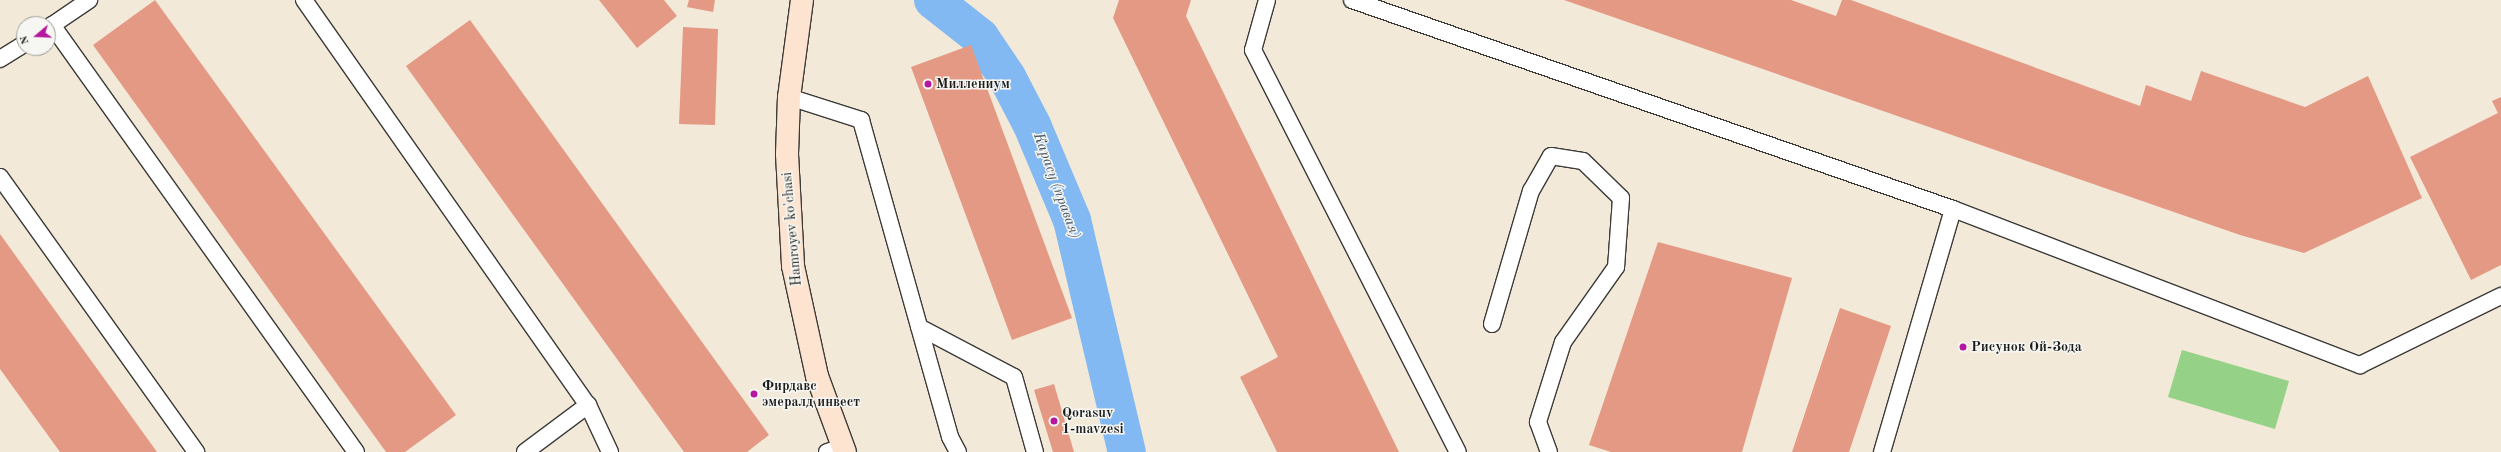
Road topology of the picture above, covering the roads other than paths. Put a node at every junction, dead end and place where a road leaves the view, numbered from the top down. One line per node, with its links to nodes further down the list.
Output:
1 (89, 0): 6 (lane)
2 (304, 0): 16 (lane)
3 (802, 0): 10 (main road, Hamroyev ko'chasi)
4 (1267, 0): 24 (lane)
5 (1352, 0): 12 (lane)
6 (56, 23)
7 (56, 35): 19 (lane)
8 (16, 49): 9 (lane)
9 (0, 59)
10 (789, 97): 15 (lane); 17 (main road, Hamroyev ko'chasi)
11 (0, 177): 18 (lane)
12 (1953, 209): 13 (lane); 26 (lane)
13 (2501, 296)
14 (1492, 324): 25 (lane)
15 (919, 327): 22 (lane); 23 (lane)
16 (588, 405): 20 (lane); 21 (lane)
17 (838, 450)
18 (196, 452)
19 (356, 452)
20 (525, 452)
21 (610, 452)
22 (958, 452)
23 (1035, 452)
24 (1458, 452)
25 (1549, 452)
26 (1882, 452)

